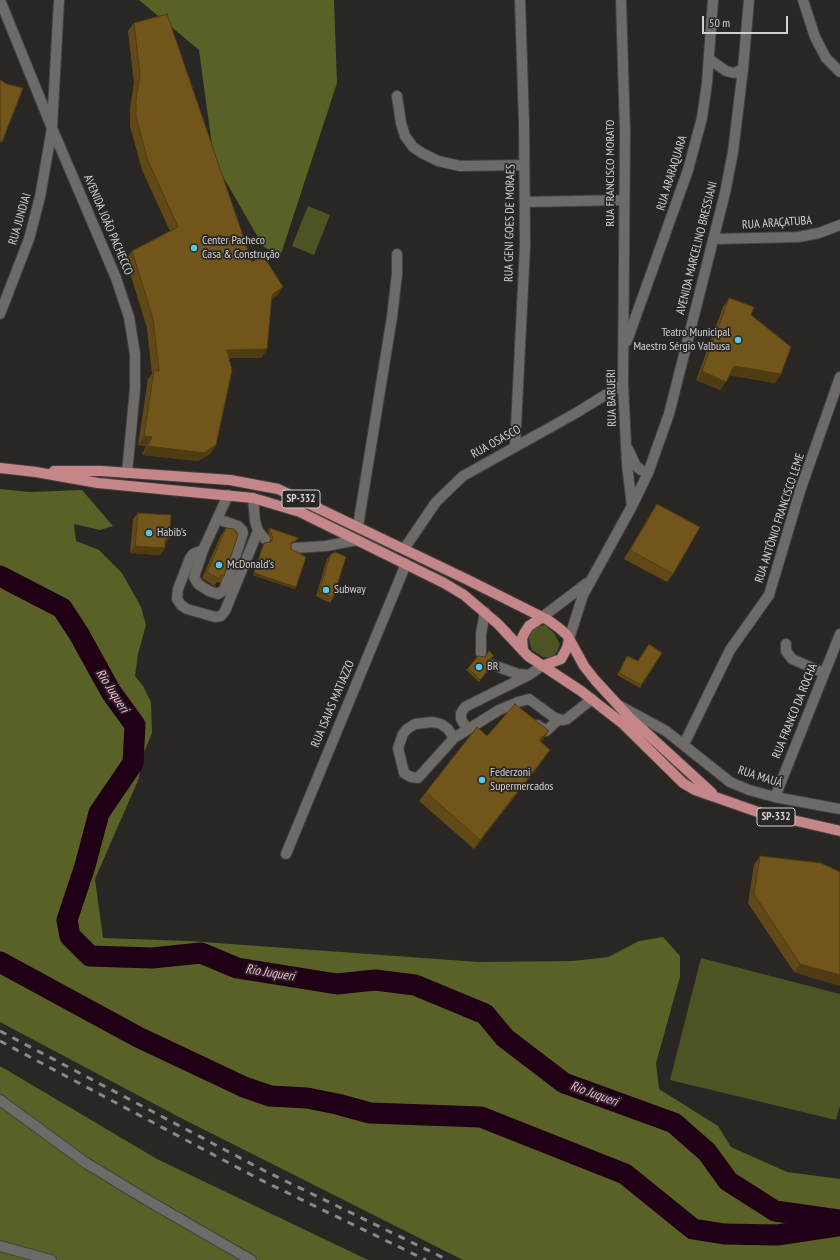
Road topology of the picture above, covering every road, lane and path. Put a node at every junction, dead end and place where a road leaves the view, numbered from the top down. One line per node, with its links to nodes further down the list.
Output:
1 (0, 0): 12 (street, AVENIDA JOÃO PACHECCO)
2 (59, 0): 12 (street, RUA JUNDIAI)
3 (520, 0): 13 (street, RUA GENI GOES DE MORAES)
4 (621, 0): 14 (street, RUA FRANCISCO MORATO)
5 (713, 0): 8 (street, RUA ARARAQUARA)
6 (748, 0): 9 (street, AVENIDA MARCELINO BRESSIANI)
7 (803, 0): 10 (street)
8 (709, 59): 9 (street); 20 (street, RUA ARARAQUARA)
9 (743, 69): 17 (street, AVENIDA MARCELINO BRESSIANI)
10 (840, 72)
11 (397, 96): 13 (street)
12 (52, 128): 19 (street, RUA JUNDIAI); 27 (street, AVENIDA JOÃO PACHECCO)
13 (524, 165): 15 (street, RUA GENI GOES DE MORAES)
14 (624, 200): 15 (street); 20 (street, RUA FRANCISCO MORATO)
15 (525, 202): 23 (street, RUA GENI GOES DE MORAES)
16 (840, 225): 17 (street, RUA ARAÇATUBA)
17 (713, 239): 28 (street, AVENIDA MARCELINO BRESSIANI)
18 (397, 254): 33 (street)
19 (0, 314)
20 (625, 347): 22 (street, RUA BARUERI)
21 (840, 377): 57 (street, RUA ANTÔNIO FRANCISCO LEME)
22 (624, 384): 23 (street, RUA OSASCO); 24 (street, RUA BARUERI)
23 (515, 447): 36 (street, RUA OSASCO)
24 (627, 448): 28 (street, RUA BARUERI); 31 (street, RUA BARUERI)
25 (0, 468): 26 (main road, SP-332)
26 (36, 472): 27 (main road, SP-332); 29 (main road, SP-332)
27 (127, 473): 33 (main road, SP-332)
28 (648, 473): 31 (street, AVENIDA MARCELINO BRESSIANI)
29 (228, 495): 30 (main road, SP-332); 32 (street)
30 (253, 498): 34 (main road, SP-332); 37 (street)
31 (632, 506): 39 (street, AVENIDA MARCELINO BRESSIANI)
32 (217, 519): 37 (street); 37 (street)
33 (358, 526): 36 (main road, SP-332)
34 (357, 540): 35 (street); 38 (main road, SP-332)
35 (295, 548)
36 (404, 548): 41 (main road, SP-332)
37 (203, 550)
38 (406, 564): 40 (main road, SP-332); 62 (street, RUA ISAIAS MATIAZZO)
39 (592, 579): 41 (street); 43 (street, AVENIDA MARCELINO BRESSIANI)
40 (485, 612): 45 (main road, SP-332); 46 (street)
41 (542, 618): 43 (main road, SP-332); 45 (main road)
42 (840, 634): 49 (street, RUA FRANCO DA ROCHA)
43 (569, 639): 48 (main road); 53 (main road, SP-332)
44 (786, 644): 49 (street)
45 (523, 651): 48 (main road, SP-332)
46 (481, 653)
47 (493, 665): 50 (street)
48 (542, 666): 50 (street); 51 (main road, SP-332)
49 (824, 673): 59 (street, RUA FRANCO DA ROCHA)
50 (529, 675): 55 (street)
51 (592, 699): 54 (street); 58 (main road, SP-332)
52 (513, 704): 54 (street); 54 (street); 55 (street)
53 (618, 704): 57 (street, RUA MAUÁ); 58 (main road, SP-332)
54 (558, 720)
55 (466, 728): 56 (street)
56 (454, 738): 56 (street)
57 (684, 744): 59 (street, RUA MAUÁ)
58 (715, 796): 61 (main road, SP-332)
59 (775, 797): 60 (street, RUA MAUÁ)
60 (840, 808)
61 (840, 831)
62 (286, 854)
63 (0, 1100): 66 (street)
64 (0, 1246): 65 (street)
65 (51, 1260)
66 (251, 1260)

